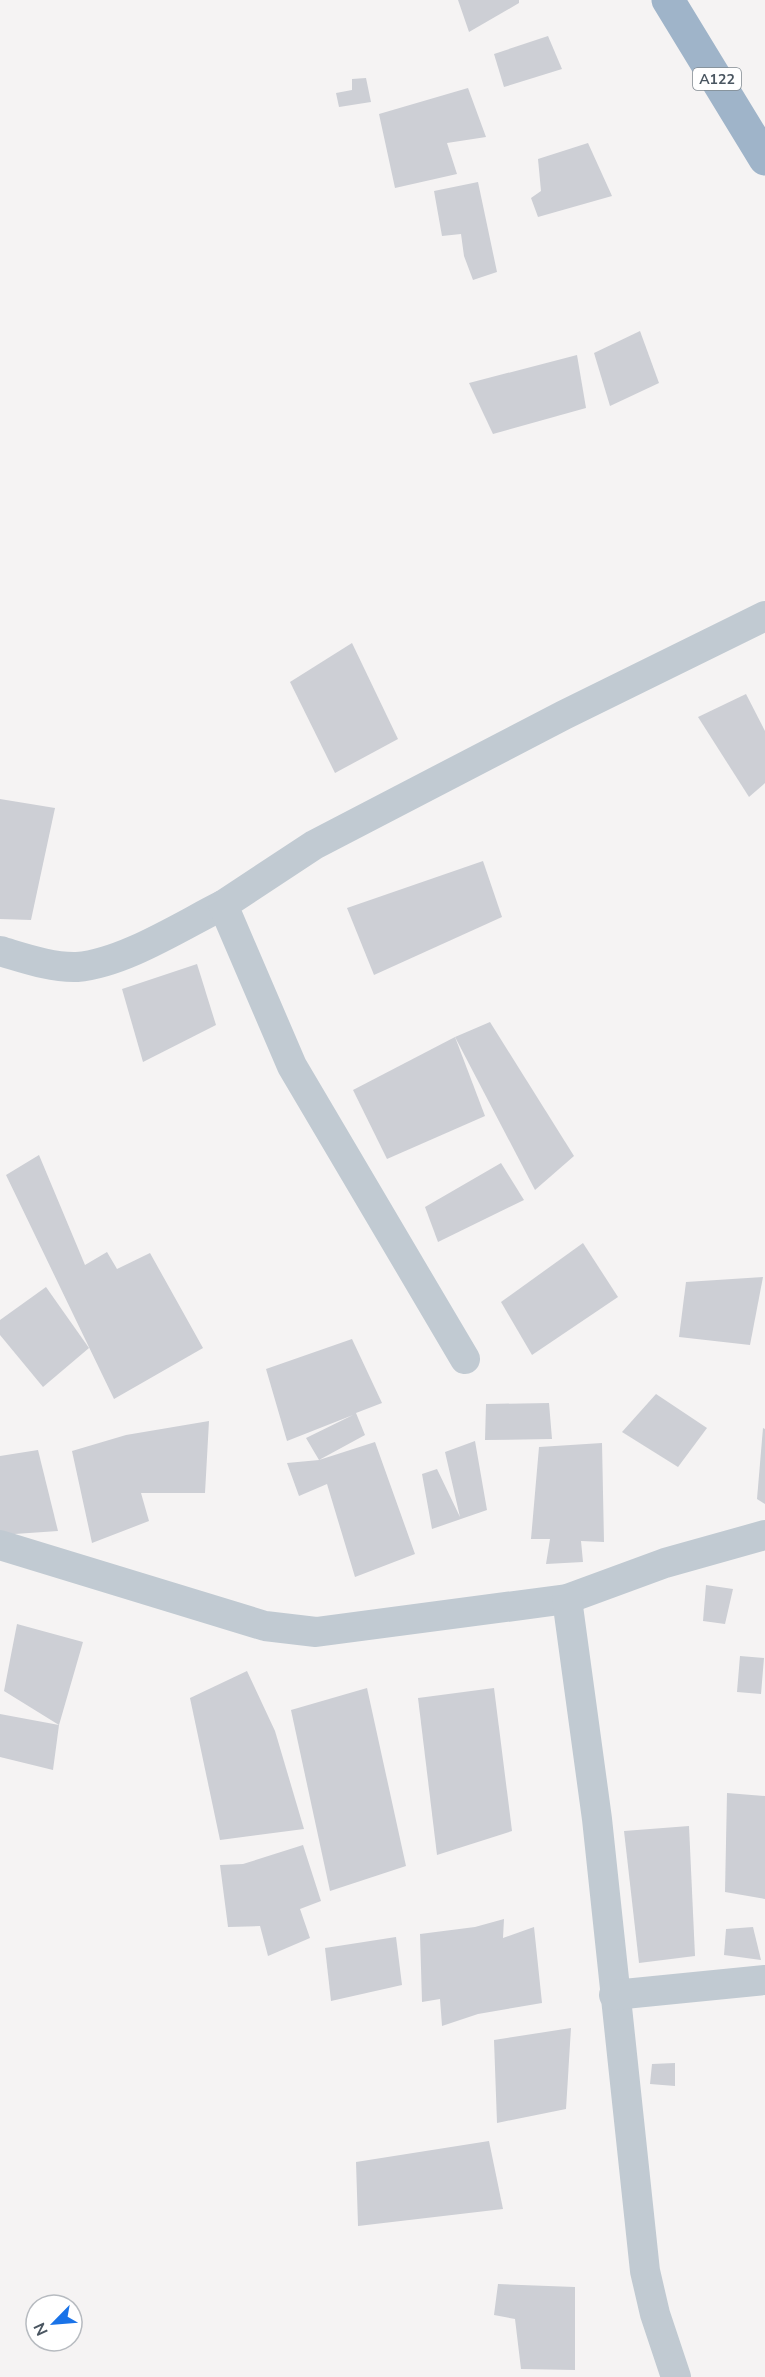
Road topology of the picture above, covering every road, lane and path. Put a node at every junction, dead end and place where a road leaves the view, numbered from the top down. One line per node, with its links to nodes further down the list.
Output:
1 (668, 0): 2 (highway, A122)
2 (765, 159)
3 (765, 616): 4 (street)
4 (223, 905): 5 (street); 6 (street)
5 (0, 951)
6 (465, 1359)
7 (765, 1535): 9 (street)
8 (0, 1545): 9 (street)
9 (567, 1599): 11 (street)
10 (765, 1980): 11 (street)
11 (614, 1995): 12 (street)
12 (676, 2377)

